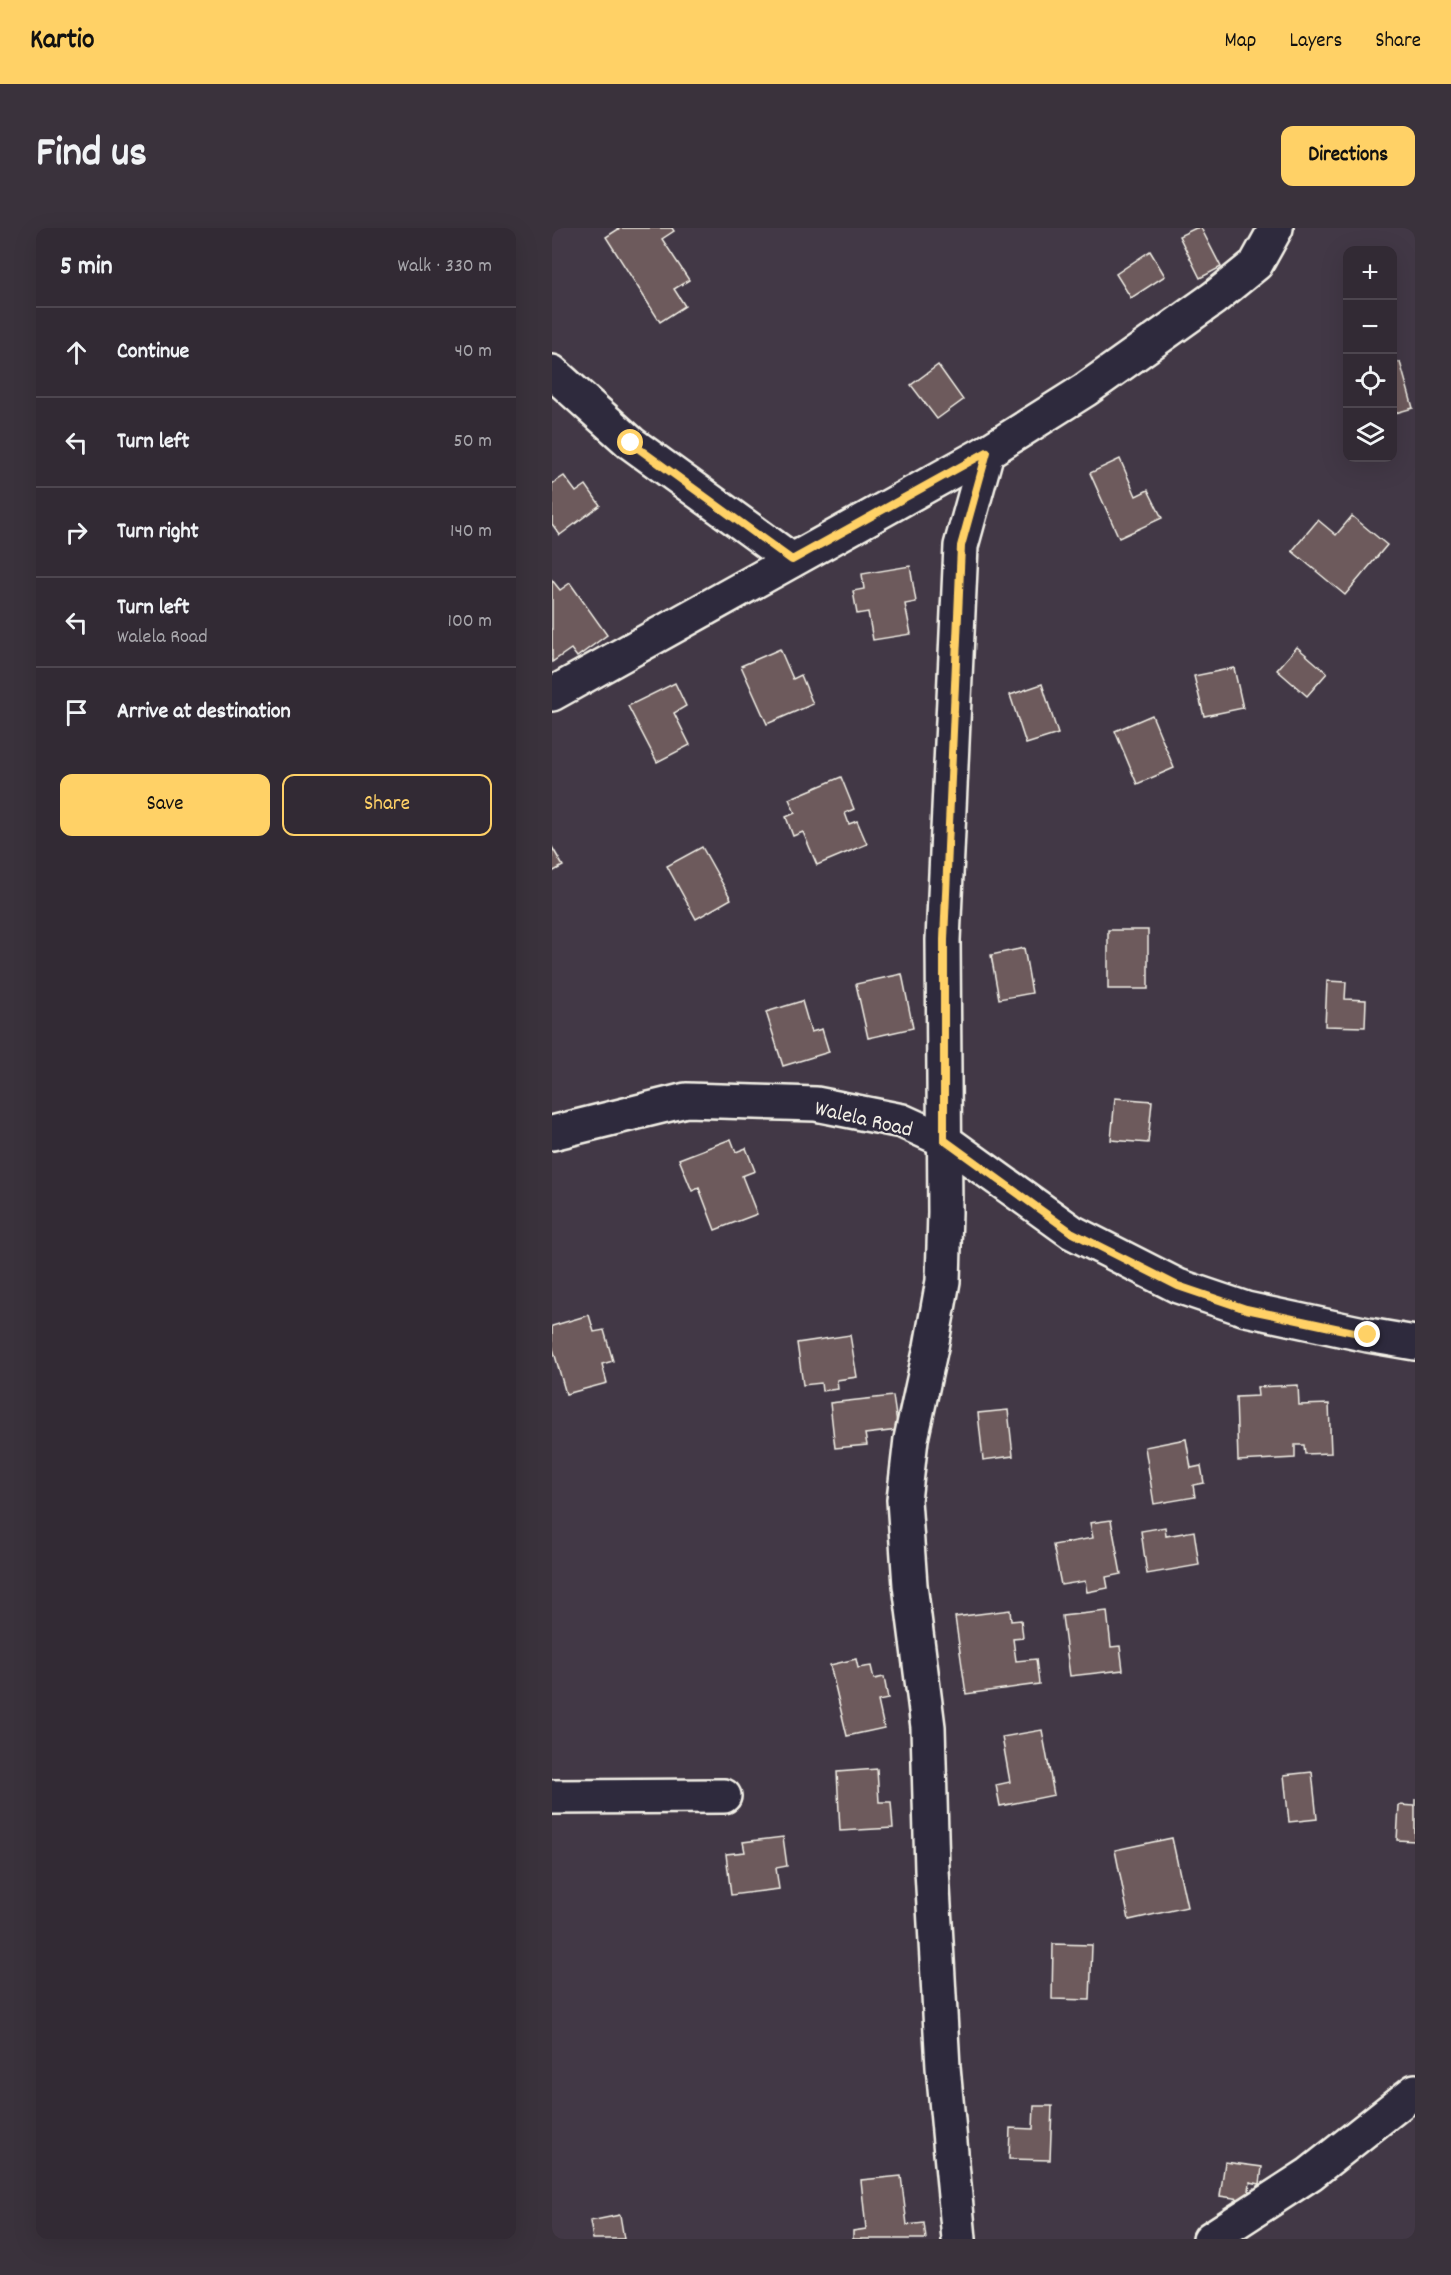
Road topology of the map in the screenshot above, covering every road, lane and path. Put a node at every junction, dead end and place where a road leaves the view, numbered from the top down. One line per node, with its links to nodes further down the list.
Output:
1 (1276, 228): 3 (street)
2 (552, 372): 4 (street)
3 (987, 452): 4 (street); 7 (street)
4 (792, 560): 5 (street)
5 (552, 693)
6 (552, 1133): 7 (street, Walela Road)
7 (944, 1140): 8 (street, Walela Road); 12 (street)
8 (1415, 1343)
9 (724, 1796): 10 (street)
10 (552, 1797)
11 (1415, 2091): 13 (street)
12 (959, 2239)
13 (1210, 2239)

